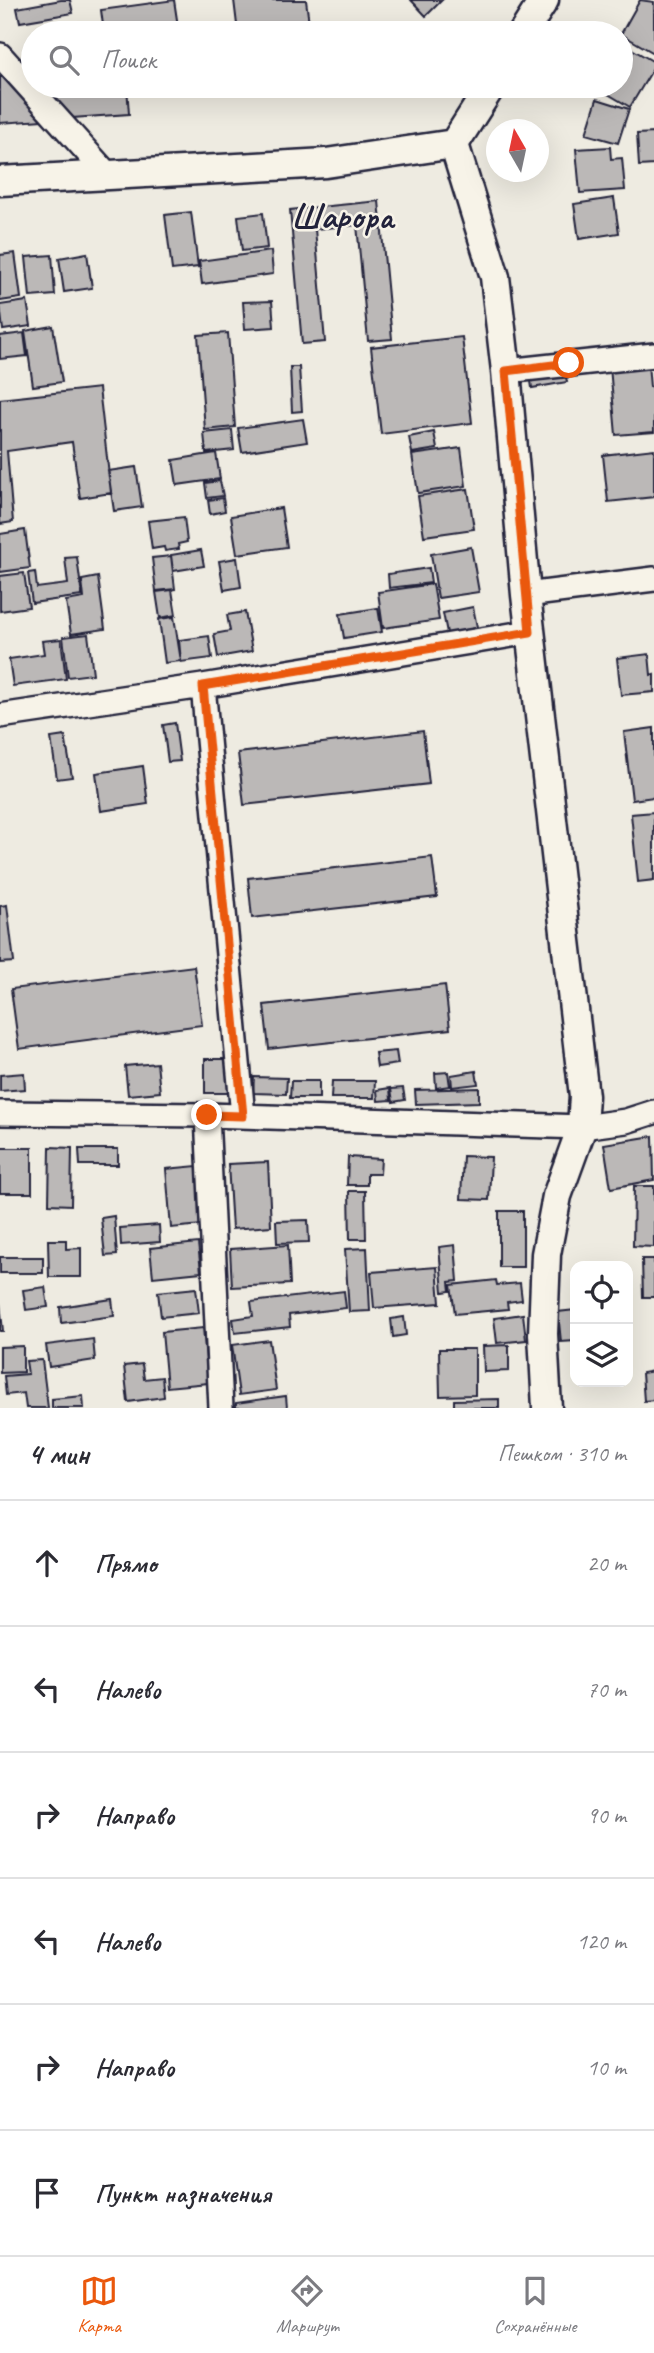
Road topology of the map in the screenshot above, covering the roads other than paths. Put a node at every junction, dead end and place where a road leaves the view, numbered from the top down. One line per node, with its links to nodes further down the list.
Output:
1 (544, 0): 2 (street)
2 (531, 21)
3 (0, 55): 4 (street)
4 (21, 78)
5 (39, 98): 8 (street)
6 (483, 98): 7 (street)
7 (454, 144): 8 (street); 11 (street)
8 (108, 175): 9 (street)
9 (0, 181)
10 (654, 355): 11 (street)
11 (506, 371): 13 (street)
12 (654, 579): 13 (street)
13 (526, 595): 14 (street)
14 (530, 632): 15 (street); 21 (street)
15 (203, 686): 16 (street); 20 (street)
16 (0, 716)
17 (654, 1112): 21 (street)
18 (0, 1113): 19 (street)
19 (207, 1115): 20 (street); 22 (street)
20 (243, 1116): 21 (street)
21 (582, 1127): 23 (street)
22 (221, 1408)
23 (547, 1408)

